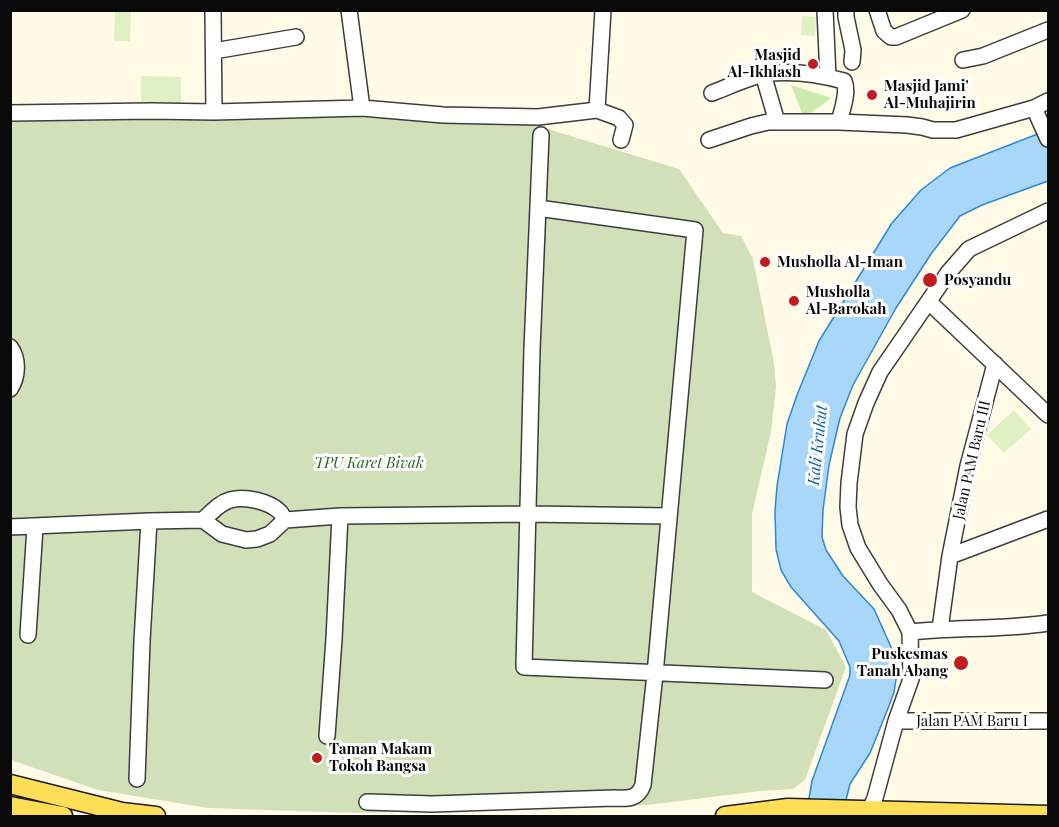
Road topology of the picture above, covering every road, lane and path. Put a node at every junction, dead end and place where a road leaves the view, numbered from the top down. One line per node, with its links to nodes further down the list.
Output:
1 (213, 10): 10 (street)
2 (349, 10): 17 (street)
3 (603, 10): 18 (street)
4 (825, 10): 14 (street)
5 (846, 10): 12 (street)
6 (877, 10): 7 (street)
7 (962, 10)
8 (1048, 30): 11 (street)
9 (296, 37): 10 (street)
10 (214, 51): 19 (street)
11 (963, 60)
12 (852, 62)
13 (763, 74): 14 (street); 15 (street); 21 (street)
14 (828, 77): 22 (street)
15 (712, 93)
16 (1041, 104): 22 (street); 24 (street)
17 (362, 108): 18 (street); 19 (street)
18 (597, 110): 25 (street)
19 (214, 112): 20 (street)
20 (10, 113)
21 (777, 122): 22 (street); 26 (street)
22 (839, 122)
23 (541, 135): 27 (street)
24 (1048, 139)
25 (621, 140)
26 (709, 140)
27 (538, 208): 34 (street); 36 (street)
28 (1048, 211): 29 (street)
29 (932, 305): 31 (street); 46 (street)
30 (10, 347): 32 (street)
31 (995, 364): 33 (street); 43 (street, Jalan PAM Baru III)
32 (10, 389)
33 (1048, 415)
34 (528, 514): 35 (street); 36 (street); 48 (street)
35 (340, 516): 39 (street); 52 (street)
36 (669, 516): 48 (street)
37 (1048, 519): 43 (street)
38 (203, 520): 39 (street); 39 (street); 40 (street)
39 (285, 520)
40 (148, 521): 42 (street); 53 (street)
41 (10, 527): 42 (street)
42 (35, 527): 47 (street)
43 (950, 556): 45 (street, Jalan PAM Baru III)
44 (1048, 623): 45 (street)
45 (940, 629): 46 (street)
46 (910, 632): 50 (street)
47 (28, 635)
48 (655, 674): 49 (street); 55 (street)
49 (825, 680)
50 (896, 721): 51 (street, Jalan PAM Baru I); 57 (street)
51 (1048, 721)
52 (327, 736)
53 (137, 779)
54 (10, 784): 60 (main road)
55 (367, 802)
56 (10, 806): 59 (main road)
57 (863, 810): 58 (main road); 61 (main road)
58 (1048, 815)
59 (63, 816)
60 (156, 816)
61 (725, 816)

